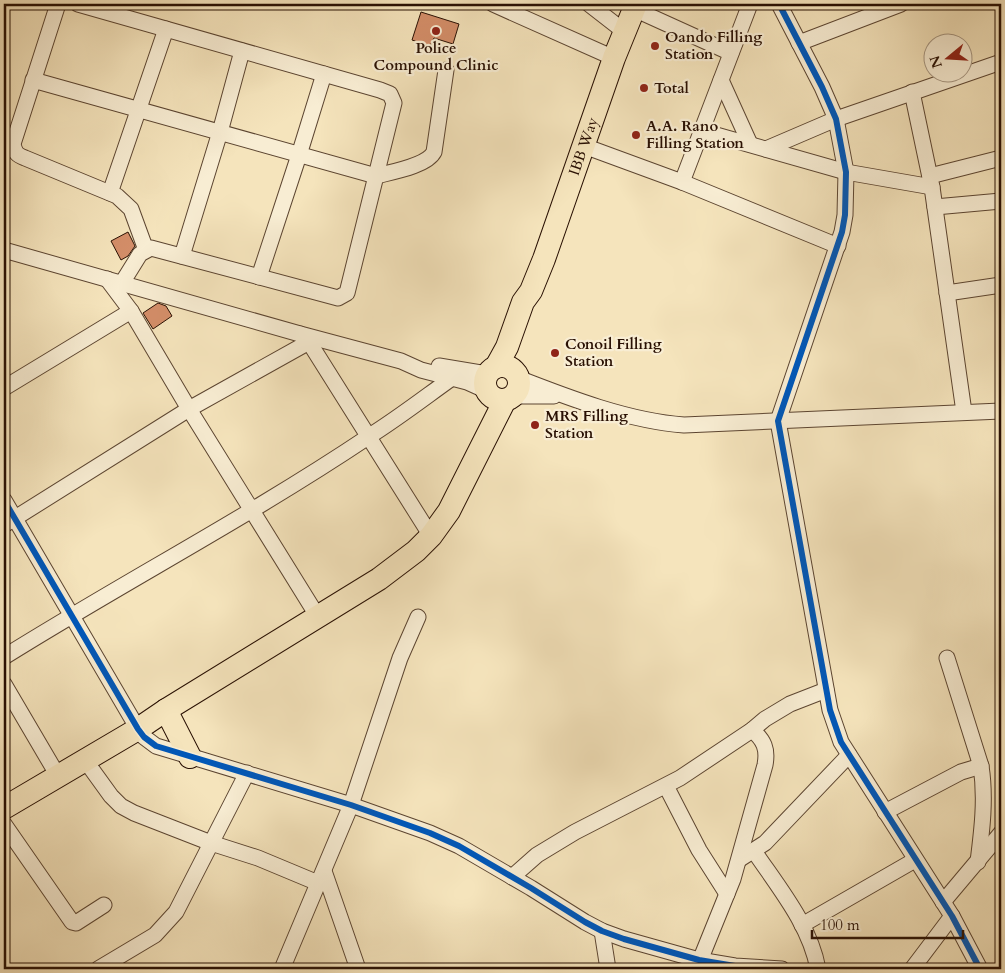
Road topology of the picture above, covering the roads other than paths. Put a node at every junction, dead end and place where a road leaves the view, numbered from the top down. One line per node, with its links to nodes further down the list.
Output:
1 (58, 4): 18 (street)
2 (78, 4): 9 (street)
3 (493, 4): 14 (street)
4 (589, 4): 10 (street)
5 (750, 4): 13 (street)
6 (779, 4): 11 (street)
7 (901, 4): 11 (street)
8 (635, 6): 10 (highway, IBB Way); 13 (street)
9 (166, 29): 12 (street); 21 (street)
10 (625, 32): 14 (highway, IBB Way)
11 (799, 43): 22 (street)
12 (242, 51): 17 (street); 24 (street)
13 (731, 53): 19 (street)
14 (614, 58): 26 (highway, IBB Way)
15 (1001, 62): 20 (street)
16 (446, 70): 31 (street)
17 (324, 74): 28 (street); 31 (street)
18 (33, 80): 21 (street); 34 (street)
19 (721, 80): 23 (street); 25 (street)
20 (912, 92): 22 (street); 33 (street)
21 (140, 110): 24 (street); 34 (street)
22 (836, 119): 27 (street); 30 (street)
23 (702, 131): 25 (street); 32 (street)
24 (220, 132): 28 (street); 40 (street)
25 (750, 144): 27 (street)
26 (584, 146): 32 (street); 50 (highway, IBB Way)
27 (766, 149): 30 (street)
28 (299, 155): 31 (street); 41 (street)
29 (1001, 158): 33 (street)
30 (846, 172): 33 (street); 37 (street)
31 (376, 176): 41 (street)
32 (682, 182): 37 (street)
33 (931, 182): 36 (street)
34 (110, 193): 39 (street)
35 (1001, 201): 36 (street)
36 (935, 207): 45 (street)
37 (838, 246): 55 (street)
38 (4, 250): 42 (street)
39 (146, 250): 40 (street); 43 (street)
40 (182, 256): 41 (street)
41 (259, 277)
42 (106, 279): 43 (street); 46 (street)
43 (122, 283): 47 (street)
44 (1001, 285): 45 (street)
45 (947, 293): 54 (street)
46 (131, 311): 51 (street); 52 (street)
47 (304, 338): 48 (street); 52 (street); 56 (street)
48 (401, 361): 49 (street); 50 (street)
49 (452, 378): 50 (street); 56 (street)
50 (501, 384): 55 (street); 60 (highway, IBB Way)
51 (4, 388)
52 (189, 410): 58 (street); 59 (street)
53 (1001, 411): 54 (street)
54 (964, 412): 55 (street)
55 (778, 421): 67 (street)
56 (368, 438): 58 (street); 60 (street)
57 (4, 500): 59 (street)
58 (252, 509): 61 (street); 62 (street)
59 (9, 522): 61 (street)
60 (430, 536): 62 (highway, IBB Way)
61 (72, 615): 64 (street); 69 (street)
62 (318, 617): 68 (highway, IBB Way)
63 (418, 617): 78 (street)
64 (4, 657)
65 (947, 658): 74 (street)
66 (4, 684): 76 (street)
67 (826, 690): 70 (street); 71 (street)
68 (166, 710): 69 (highway, IBB Way); 72 (highway)
69 (138, 729): 72 (street); 73 (highway, IBB Way)
70 (752, 730): 77 (street); 85 (street)
71 (849, 755): 80 (street); 84 (street)
72 (190, 757): 75 (street)
73 (85, 760): 76 (highway, IBB Way); 83 (street)
74 (981, 766): 80 (street); 87 (street)
75 (247, 773): 78 (street); 83 (street)
76 (58, 776): 79 (highway, IBB Way)
77 (666, 786): 89 (street); 90 (street)
78 (351, 805): 88 (street); 89 (street)
79 (4, 808)
80 (885, 812): 86 (street)
81 (4, 824): 92 (street)
82 (1001, 833): 87 (street)
83 (211, 843): 88 (street); 98 (street)
84 (754, 851): 85 (street); 94 (street)
85 (740, 859): 90 (street)
86 (915, 860): 91 (street); 94 (street)
87 (978, 862): 91 (street)
88 (321, 877): 99 (street); 100 (street)
89 (512, 877): 95 (street)
90 (727, 894): 96 (street)
91 (943, 902): 93 (street)
92 (104, 905)
93 (952, 916): 104 (street); 105 (street)
94 (802, 925): 103 (street)
95 (602, 931): 96 (street); 101 (street)
96 (698, 965): 97 (street)
97 (736, 968): 102 (street)
98 (98, 969)
99 (282, 969)
100 (358, 969)
101 (608, 969)
102 (782, 969)
103 (818, 969)
104 (912, 969)
105 (980, 969)

